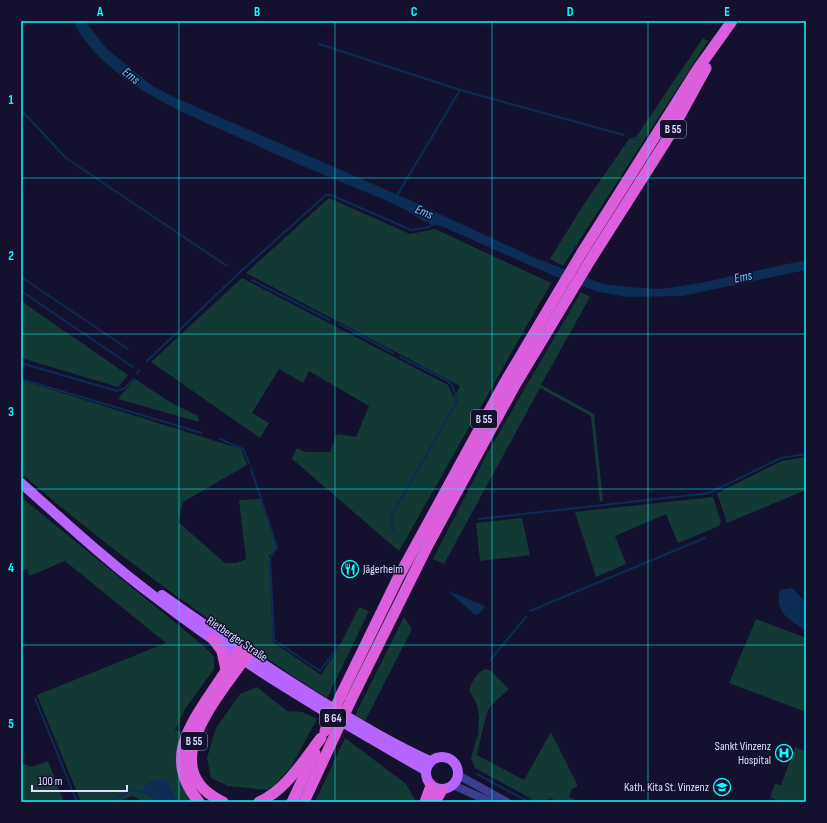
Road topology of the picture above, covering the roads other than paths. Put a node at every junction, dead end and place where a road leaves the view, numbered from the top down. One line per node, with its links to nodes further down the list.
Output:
1 (732, 21): 4 (highway, B 55)
2 (21, 483): 3 (main road, Rietberger Straße / B 64)
3 (50, 508): 5 (main road, Rietberger Straße / B 64); 6 (main road, Rietberger Straße / B 64)
4 (424, 542): 8 (highway, B 55); 8 (highway, B 55)
5 (213, 639): 6 (main road, Rietberger Straße / B 64); 7 (highway, B 64)
6 (242, 655): 7 (highway); 10 (main road, Rietberger Straße / B 64); 16 (highway, B 55)
7 (226, 670): 15 (highway)
8 (346, 698): 9 (highway, B 55, bridge)
9 (327, 735): 17 (highway, B 55); 18 (highway, B 55); 19 (highway, B 55)
10 (428, 766): 11 (main road); 13 (main road)
11 (458, 775): 12 (main road); 23 (street)
12 (453, 785): 14 (main road); 22 (street)
13 (431, 786): 14 (main road); 20 (highway)
14 (442, 790): 21 (highway)
15 (199, 802)
16 (223, 802)
17 (259, 802)
18 (292, 802)
19 (304, 802)
20 (425, 802)
21 (435, 802)
22 (491, 802)
23 (507, 802)

